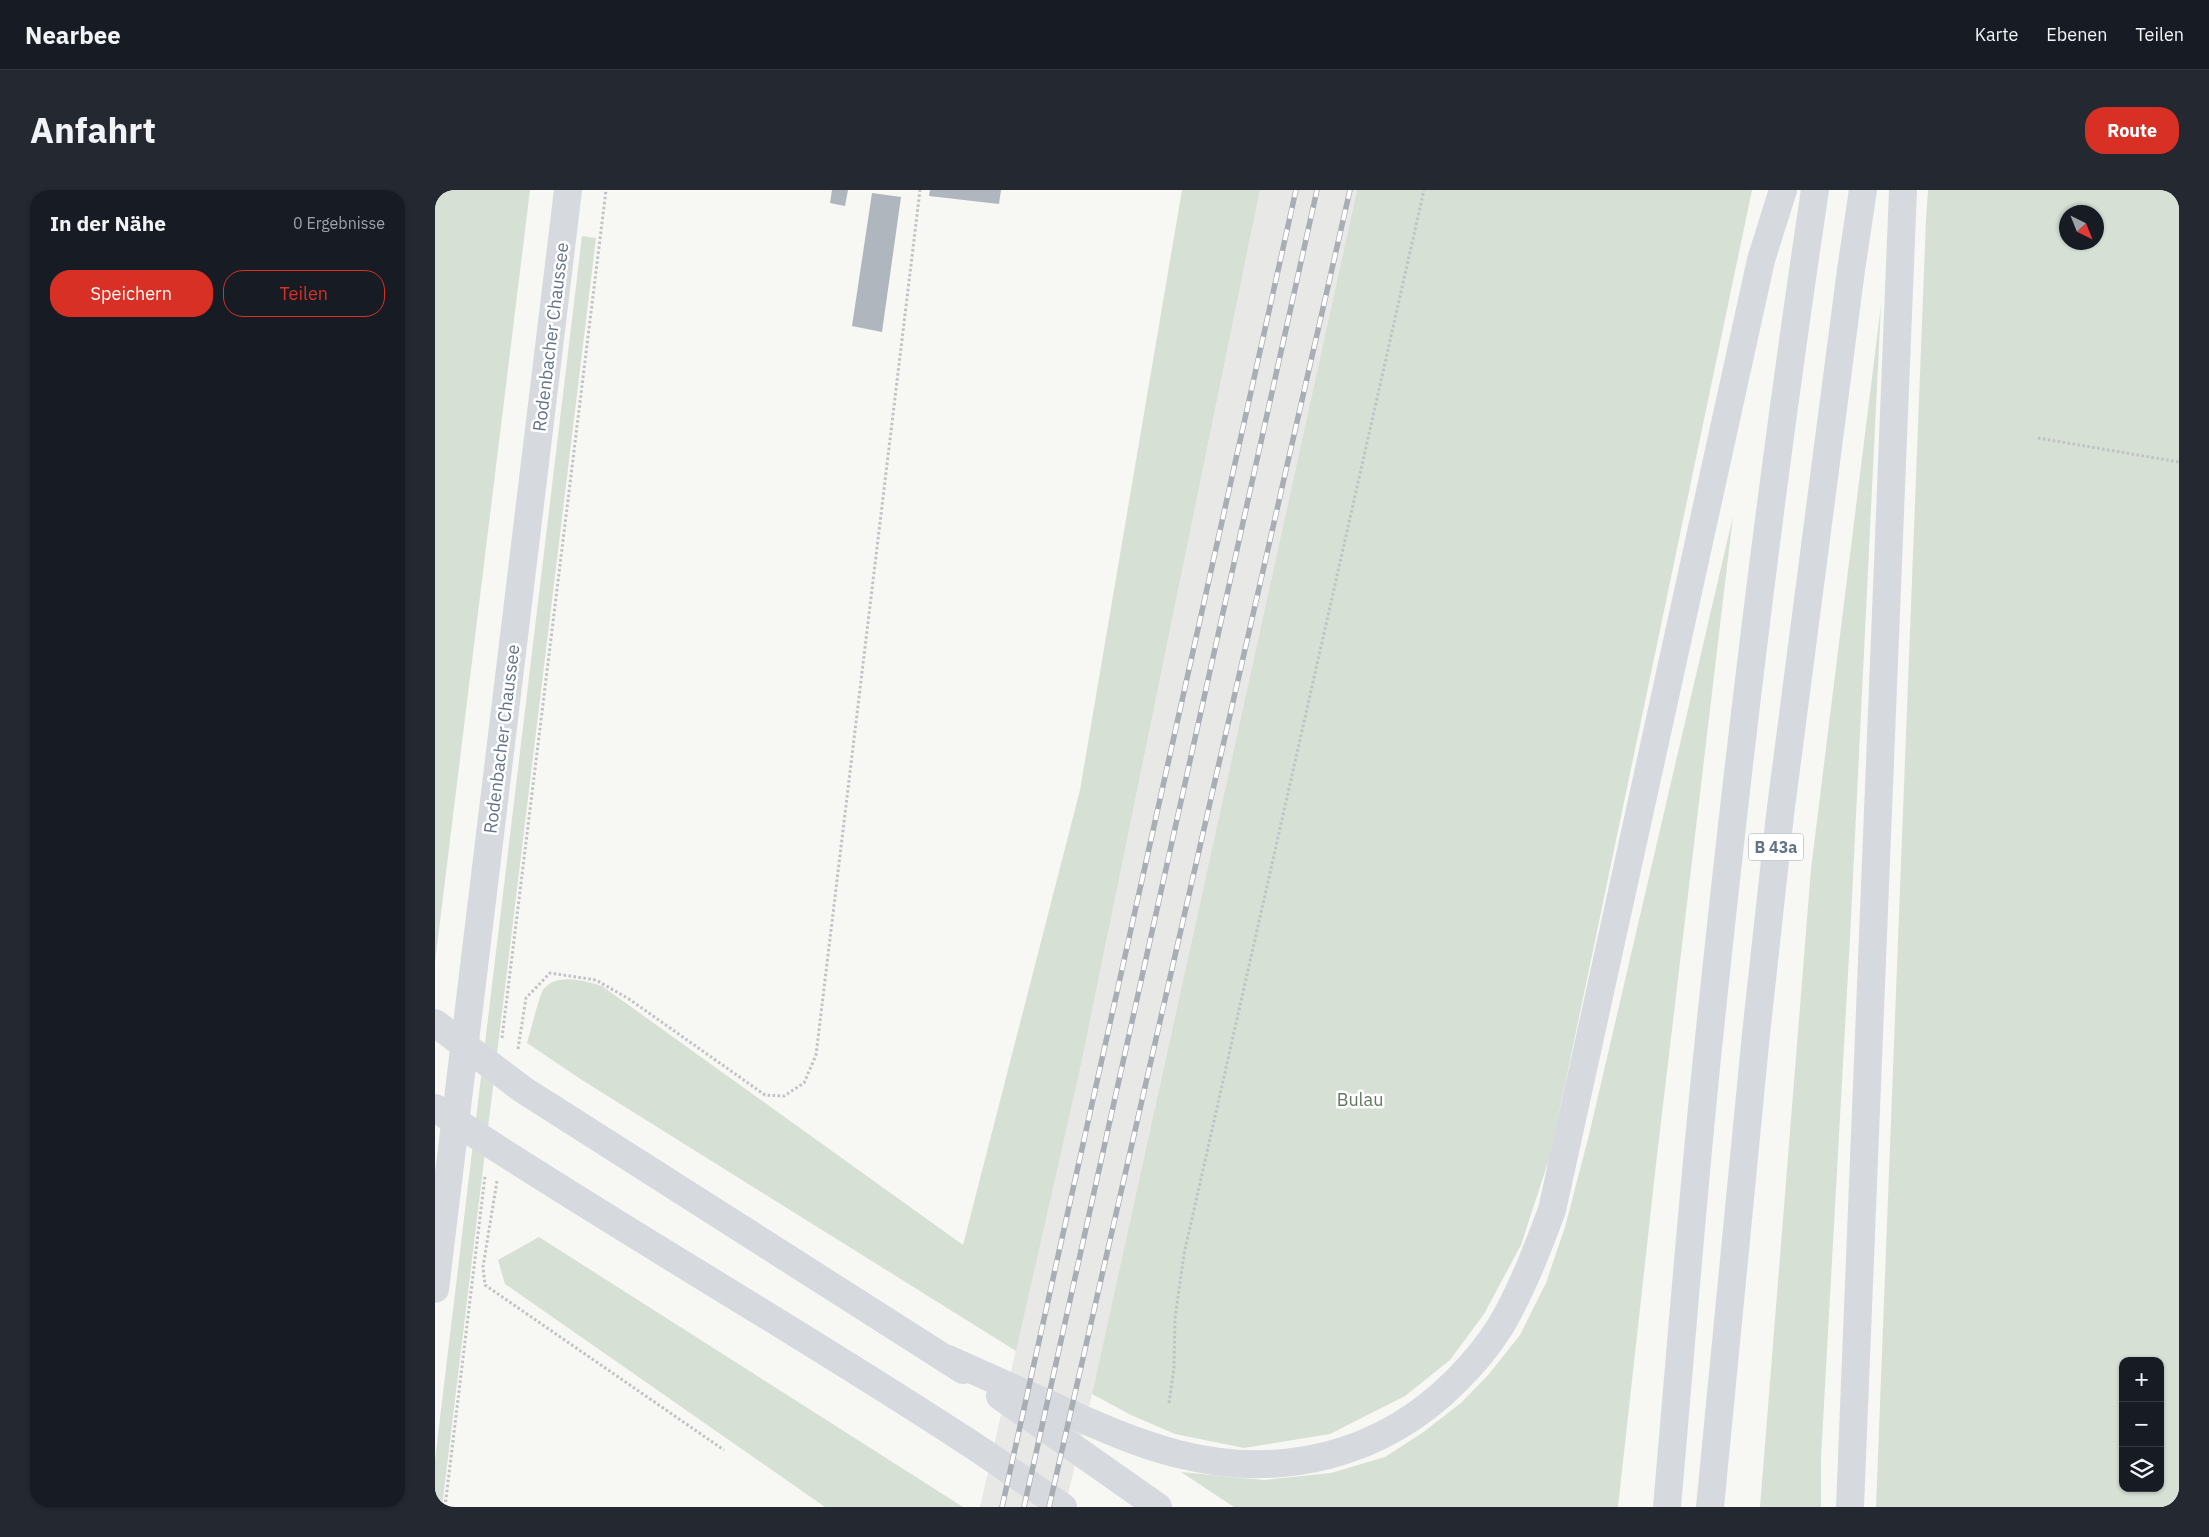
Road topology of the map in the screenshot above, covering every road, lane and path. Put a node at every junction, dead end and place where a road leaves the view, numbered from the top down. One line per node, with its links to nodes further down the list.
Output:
1 (569, 190): 16 (main road, Rodenbacher Chaussee)
2 (606, 190): 12 (path)
3 (920, 190): 13 (path)
4 (1424, 190): 18 (path)
5 (1783, 190): 17 (main road)
6 (1815, 190): 23 (main road, B 43a)
7 (1863, 190): 24 (main road, B 43a)
8 (1903, 190): 25 (main road)
9 (2038, 438): 10 (path)
10 (2179, 462)
11 (435, 1023): 17 (main road)
12 (502, 1042)
13 (517, 1056)
14 (435, 1108): 15 (main road)
15 (497, 1166): 19 (path); 20 (path); 21 (main road)
16 (435, 1289)
17 (948, 1359): 22 (main road)
18 (1169, 1404)
19 (723, 1450)
20 (445, 1507)
21 (1063, 1507)
22 (1158, 1507)
23 (1667, 1507)
24 (1710, 1507)
25 (1850, 1507)

